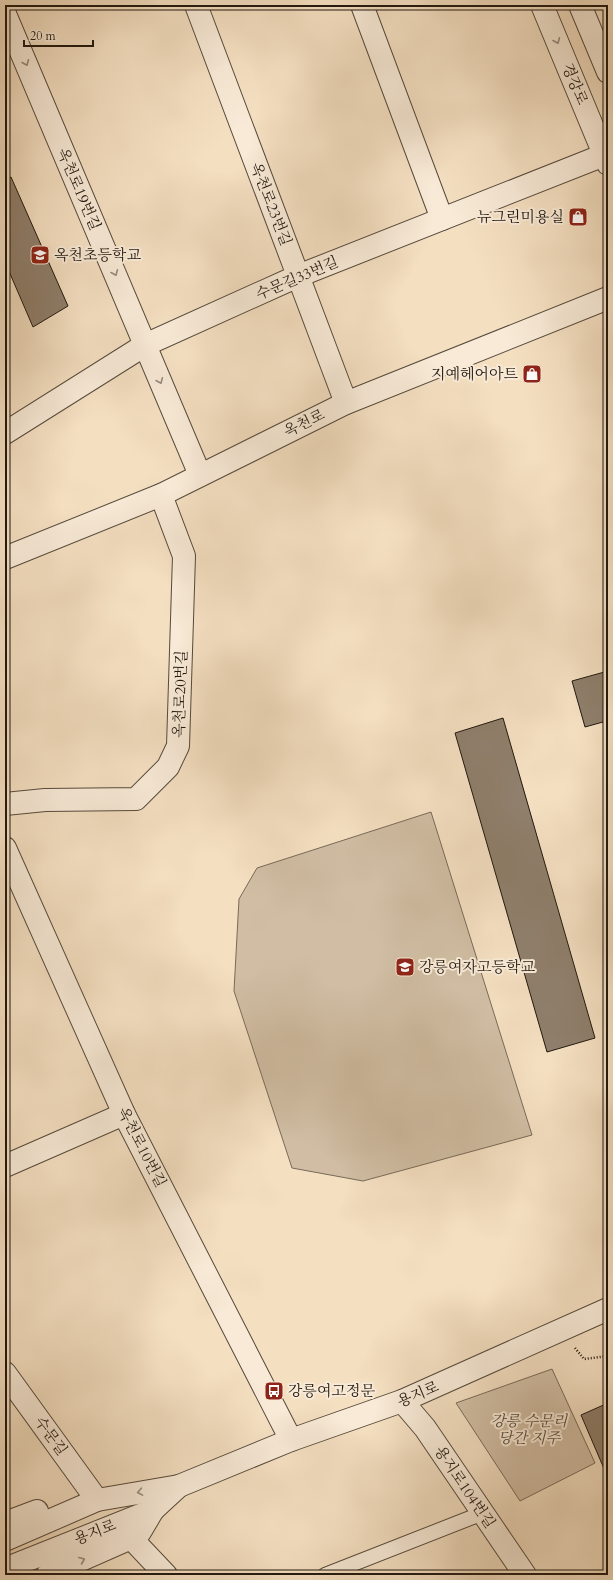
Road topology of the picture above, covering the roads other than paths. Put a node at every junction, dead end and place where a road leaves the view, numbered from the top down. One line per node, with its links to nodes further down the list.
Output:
1 (196, 5): 9 (street, 옥천로23번길)
2 (362, 5): 8 (street)
3 (542, 5): 7 (street, 경강로, one-way to 7)
4 (580, 5): 6 (street)
5 (5, 14): 11 (street, 옥천로19번길, one-way to 11)
6 (608, 72)
7 (606, 159): 8 (street, 수문길33번길)
8 (442, 219): 9 (street, 수문길33번길)
9 (298, 276): 11 (street, 수문길33번길); 12 (street, 옥천로23번길)
10 (608, 298): 12 (street, 옥천로)
11 (145, 345): 13 (street, 수문길33번길); 14 (street, 옥천로19번길, one-way to 14)
12 (346, 403): 14 (street, 옥천로)
13 (5, 433)
14 (200, 475): 15 (street, 옥천로)
15 (162, 495): 16 (street, 옥천로); 17 (street, 옥천로20번길)
16 (5, 558)
17 (5, 804)
18 (5, 848): 19 (street, 옥천로10번길)
19 (124, 1114): 20 (street); 24 (street, 옥천로10번길)
20 (5, 1166)
21 (608, 1309): 23 (street, 용지로)
22 (5, 1373): 26 (street, 수문길)
23 (402, 1401): 24 (street, 용지로); 28 (street, 용지로104번길)
24 (291, 1440): 25 (street, 용지로)
25 (179, 1486): 26 (street, 용지로, one-way to 26); 27 (street, 용지로)
26 (97, 1500): 29 (street, 용지로)
27 (153, 1510): 30 (street); 31 (street, 용지로)
28 (483, 1513): 34 (lane); 35 (street, 용지로104번길)
29 (9, 1533)
30 (131, 1538): 32 (street, one-way to 30); 33 (street)
31 (5, 1569)
32 (47, 1575)
33 (166, 1575)
34 (325, 1575)
35 (525, 1575)

